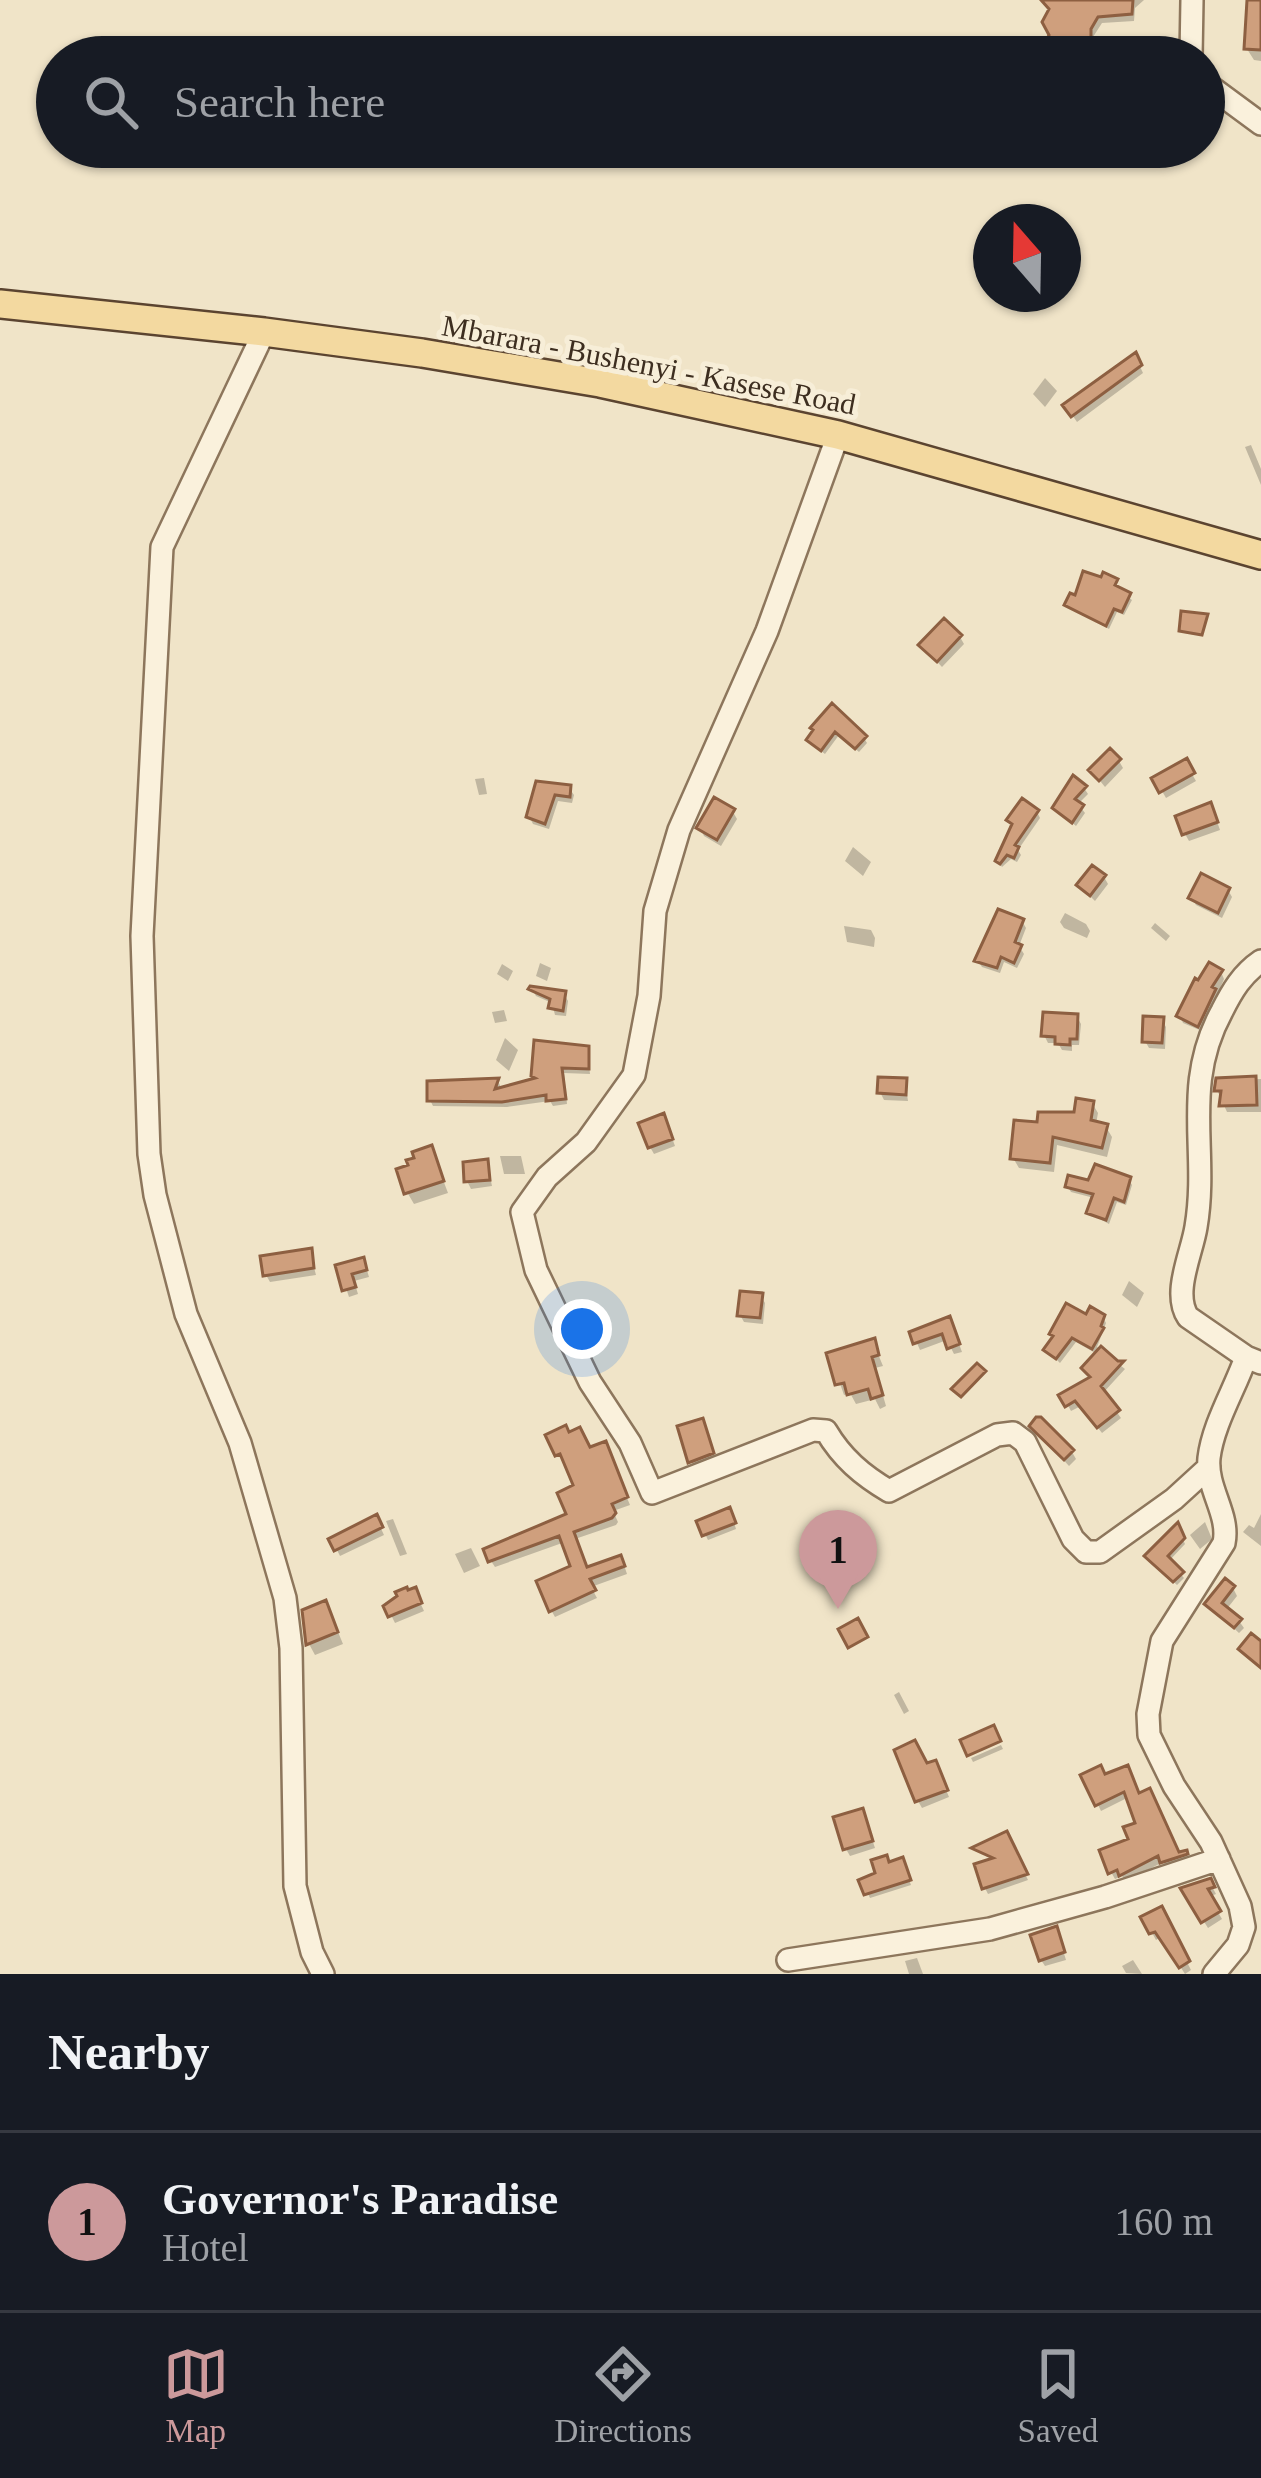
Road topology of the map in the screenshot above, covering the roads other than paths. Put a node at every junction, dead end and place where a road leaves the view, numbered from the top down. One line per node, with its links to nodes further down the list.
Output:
1 (1192, 0): 2 (street)
2 (1191, 36)
3 (1225, 97): 4 (street)
4 (1261, 124)
5 (4, 302): 6 (main road, Mbarara - Bushenyi - Kasese Road)
6 (264, 332): 7 (main road, Mbarara - Bushenyi - Kasese Road); 14 (street)
7 (838, 435): 8 (main road, Mbarara - Bushenyi - Kasese Road); 11 (street)
8 (1261, 555)
9 (1261, 961): 10 (street)
10 (1253, 1360): 11 (street)
11 (1209, 1467): 12 (street)
12 (1219, 1859): 13 (street); 15 (street)
13 (788, 1960)
14 (323, 1974)
15 (1214, 1974)

